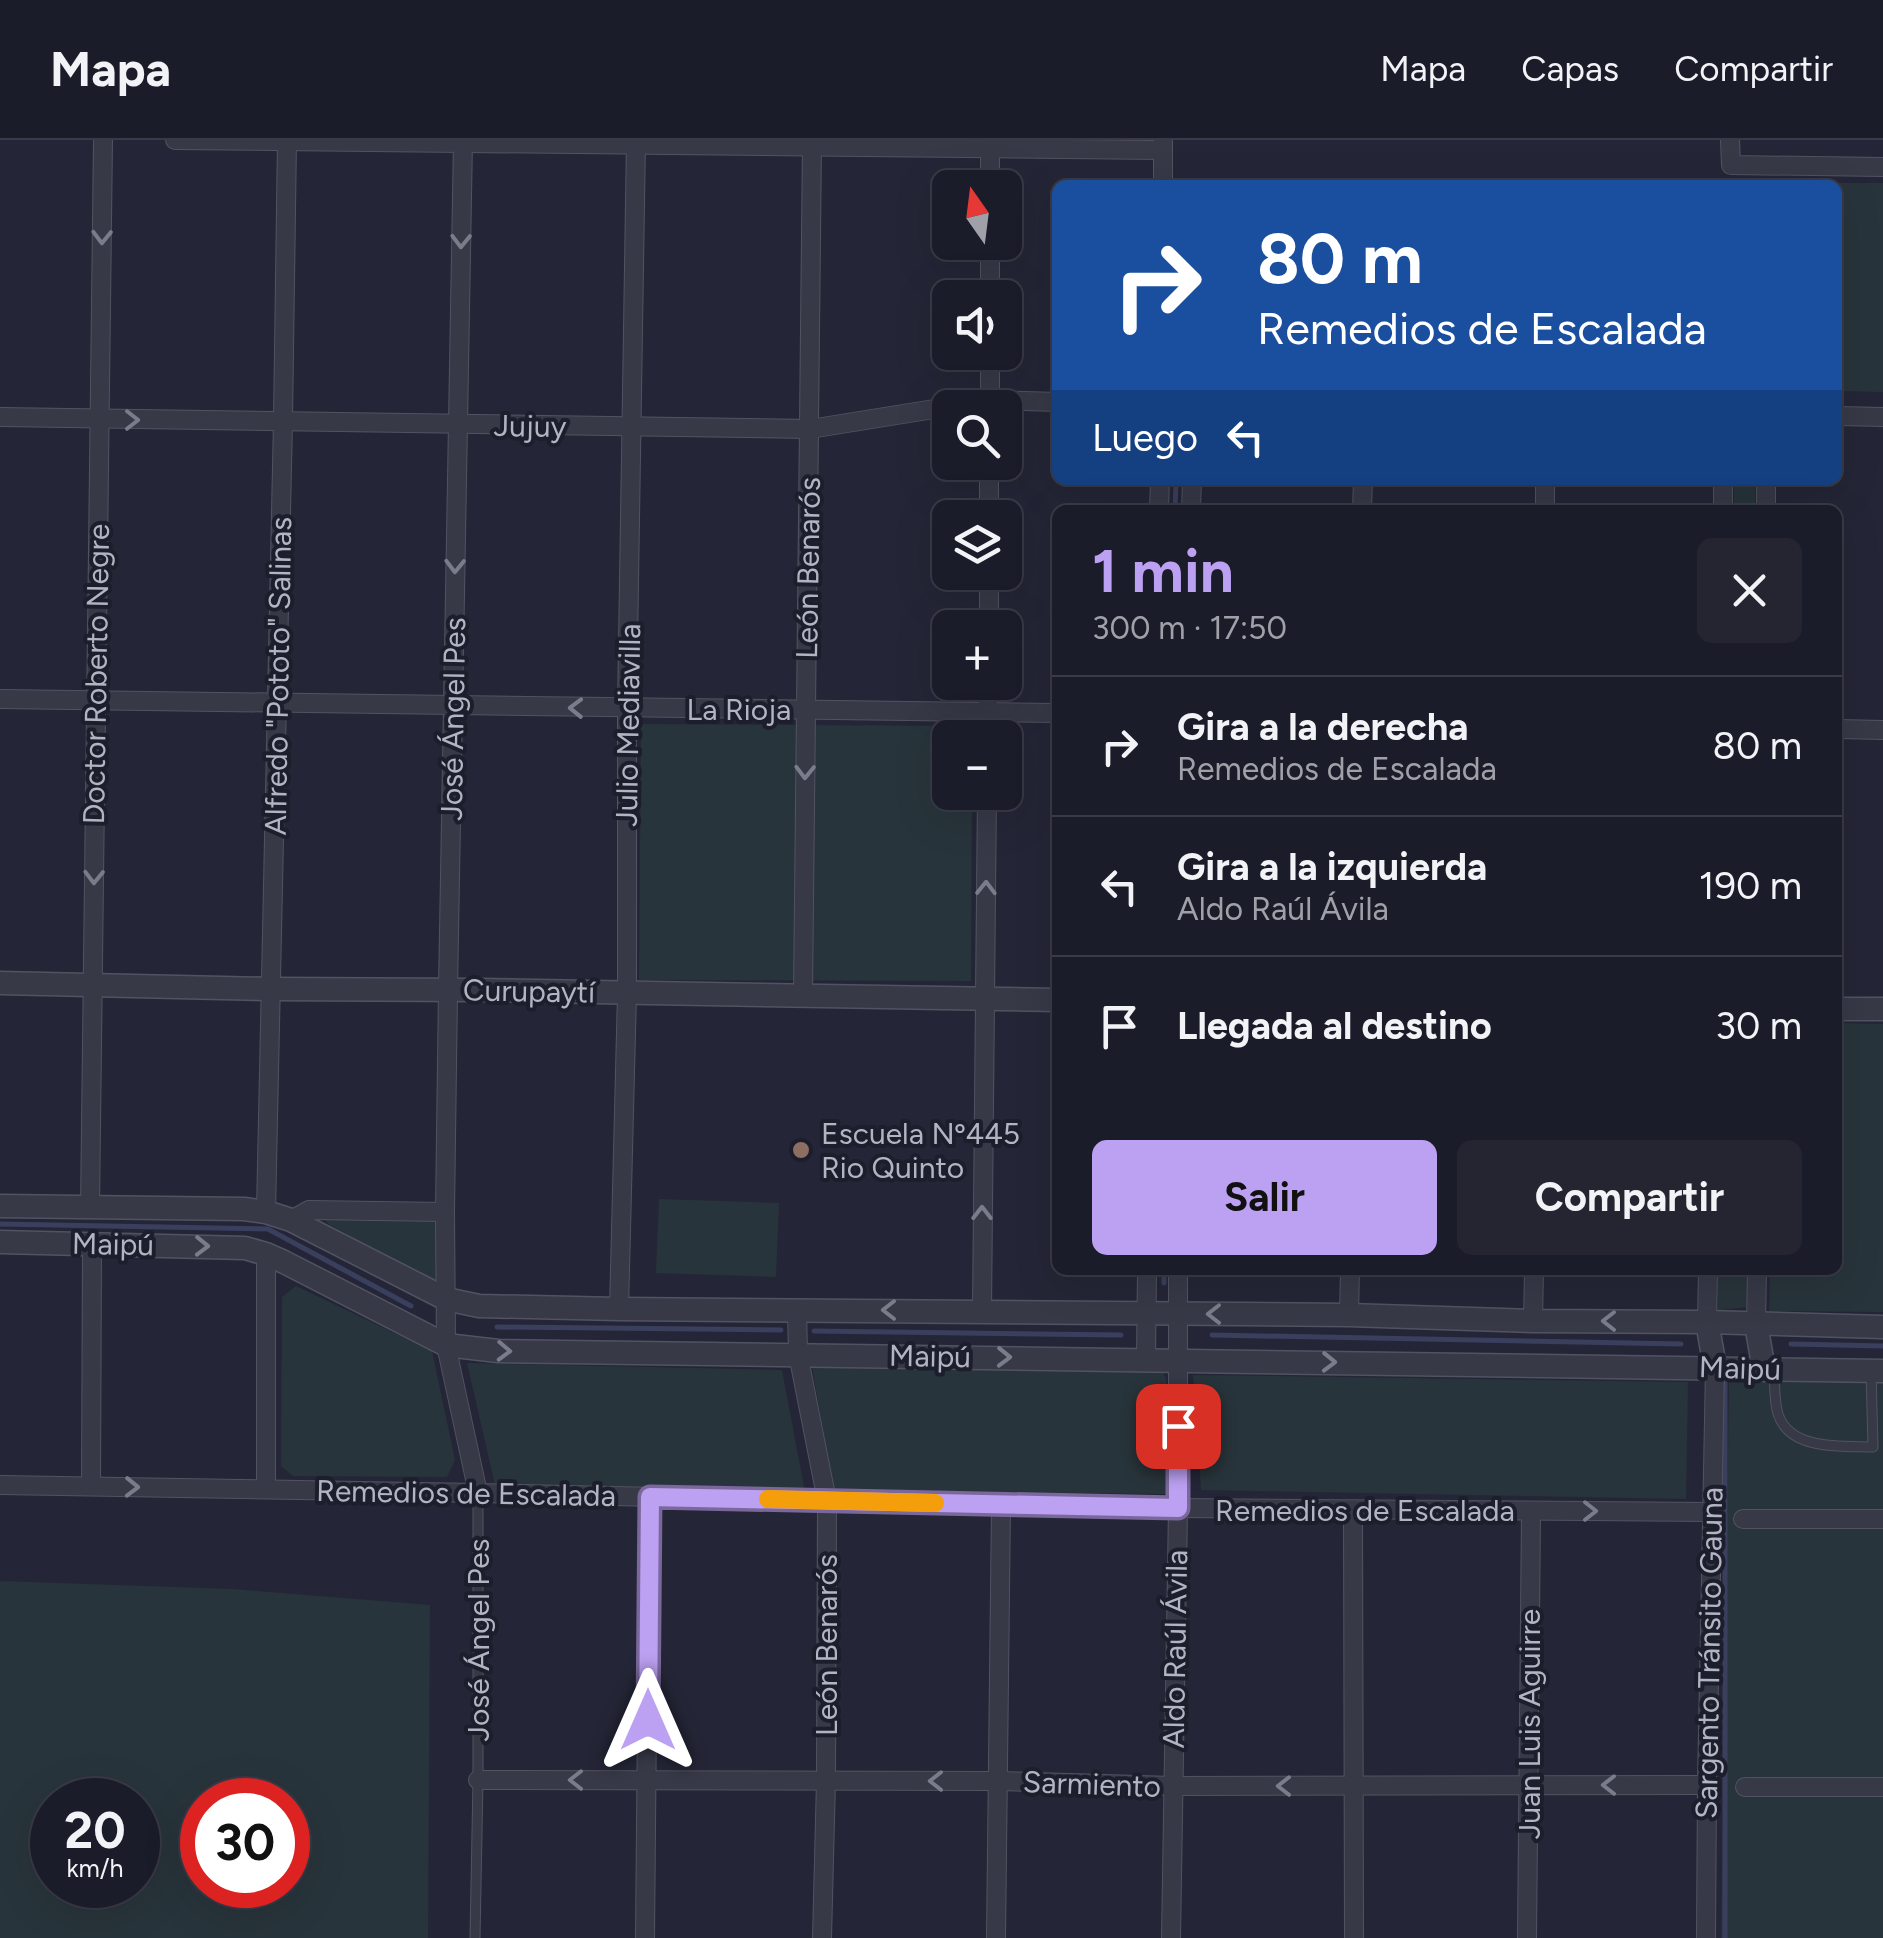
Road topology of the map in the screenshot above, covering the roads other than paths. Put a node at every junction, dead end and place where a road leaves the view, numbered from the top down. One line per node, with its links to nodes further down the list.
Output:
1 (103, 140): 20 (street, Doctor Roberto Negre, one-way to 20)
2 (175, 140): 4 (street)
3 (1730, 140): 12 (street)
4 (287, 141): 5 (street); 21 (street, Alfredo "Pototo" Salinas)
5 (463, 142): 6 (street); 22 (street, José Ángel Pes, one-way to 22)
6 (636, 142): 7 (street); 23 (street, Julio Mediavilla)
7 (812, 143): 8 (street); 24 (street, León Benarós)
8 (990, 144): 9 (street); 11 (street)
9 (1163, 145): 13 (street)
10 (1883, 167): 12 (street)
11 (990, 170)
12 (1767, 176)
13 (1162, 180)
14 (1052, 402): 15 (street, Jujuy)
15 (1022, 403)
16 (932, 412): 24 (street, Jujuy)
17 (1842, 416): 18 (street)
18 (1883, 417)
19 (0, 418): 20 (street, Jujuy)
20 (98, 420): 21 (street, Jujuy, one-way to 21); 27 (street, Doctor Roberto Negre)
21 (284, 420): 22 (street, Jujuy); 28 (street, Alfredo "Pototo" Salinas)
22 (458, 425): 23 (street, Jujuy); 29 (street, José Ángel Pes, one-way to 29)
23 (633, 428): 24 (street, Jujuy); 30 (street, Julio Mediavilla)
24 (810, 430): 31 (street, León Benarós)
25 (0, 699): 27 (street, La Rioja)
26 (988, 700): 32 (street)
27 (96, 701): 28 (street, La Rioja); 39 (street, Doctor Roberto Negre, one-way to 39)
28 (277, 704): 29 (street, La Rioja); 40 (street, Alfredo "Pototo" Salinas)
29 (453, 707): 30 (street, La Rioja, one-way to 29); 41 (street, José Ángel Pes)
30 (627, 708): 31 (street, La Rioja); 42 (street, Julio Mediavilla)
31 (806, 710): 32 (street, La Rioja); 43 (street, León Benarós, one-way to 43)
32 (988, 712): 33 (street, La Rioja); 34 (street)
33 (1052, 714)
34 (988, 720)
35 (1842, 729): 36 (street)
36 (1883, 730)
37 (987, 810): 44 (street, one-way to 37)
38 (0, 983): 39 (street, Curupaytí)
39 (93, 984): 40 (street, Curupaytí); 49 (street, Doctor Roberto Negre)
40 (272, 989): 41 (street, Curupaytí); 50 (street, Alfredo "Pototo" Salinas)
41 (448, 990): 42 (street, Curupaytí); 51 (street, José Ángel Pes)
42 (626, 993): 43 (street, Curupaytí); 63 (street, Julio Mediavilla)
43 (803, 996): 44 (street, Curupaytí)
44 (984, 998): 45 (street, Curupaytí); 65 (street, one-way to 44)
45 (1052, 1000)
46 (1842, 1009): 47 (street)
47 (1883, 1009)
48 (0, 1206): 49 (street, Maipú)
49 (90, 1208): 50 (street, Maipú)
50 (266, 1212): 52 (street, Maipú)
51 (445, 1212): 52 (street, Maipú); 62 (street, José Ángel Pes)
52 (291, 1220): 62 (street, Maipú)
53 (0, 1242): 54 (street, Maipú)
54 (92, 1244): 55 (street, Maipú, one-way to 55); 81 (street)
55 (266, 1254): 73 (street, Maipú); 82 (street)
56 (1147, 1275): 66 (street)
57 (1178, 1275): 67 (street)
58 (1350, 1275): 68 (street)
59 (1534, 1275): 69 (street)
60 (1708, 1275): 70 (street)
61 (1757, 1275): 71 (street)
62 (446, 1298): 63 (street, Maipú); 73 (street, José Ángel Pes)
63 (619, 1309): 64 (street, Maipú)
64 (798, 1310): 65 (street, Maipú, one-way to 64); 74 (street, León Benarós)
65 (982, 1311): 66 (street, Maipú)
66 (1146, 1313): 67 (street, Maipú); 75 (street)
67 (1177, 1313): 68 (street, Maipú, one-way to 67); 76 (street, Aldo Raúl Ávila)
68 (1349, 1314): 69 (street, Maipú)
69 (1534, 1321): 70 (street, Maipú, one-way to 69)
70 (1706, 1322): 71 (street, Maipú); 77 (street)
71 (1756, 1324): 72 (street, Maipú); 78 (street)
72 (1883, 1327)
73 (446, 1345): 74 (street, Maipú, one-way to 74); 83 (street, José Ángel Pes)
74 (798, 1354): 75 (street, Maipú, one-way to 75); 85 (street, León Benarós)
75 (1146, 1359): 76 (street, Maipú)
76 (1177, 1359): 77 (street, Maipú, one-way to 77); 87 (street, Aldo Raúl Ávila)
77 (1714, 1367): 78 (street, Maipú); 90 (street, Sargento Tránsito Gauna)
78 (1769, 1370): 79 (street, Maipú); 79 (lane)
79 (1877, 1371)
80 (0, 1485): 81 (street, Remedios de Escalada)
81 (91, 1486): 82 (street, Remedios de Escalada, one-way to 82)
82 (266, 1489): 83 (street, Remedios de Escalada)
83 (478, 1492): 84 (street, Remedios de Escalada); 93 (lane, José Ángel Pes)
84 (650, 1497): 85 (street, Remedios de Escalada); 94 (street)
85 (826, 1501): 86 (street, Remedios de Escalada); 95 (street, León Benarós)
86 (1001, 1505): 87 (street, Remedios de Escalada); 96 (street)
87 (1178, 1508): 88 (street, Remedios de Escalada); 98 (street, Aldo Raúl Ávila)
88 (1353, 1510): 89 (street, Remedios de Escalada); 99 (street)
89 (1530, 1511): 90 (street, Remedios de Escalada, one-way to 90); 100 (street, Juan Luis Aguirre)
90 (1711, 1512): 97 (street, Sargento Tránsito Gauna)
91 (1743, 1519): 92 (street)
92 (1883, 1519)
93 (478, 1780): 94 (street, Sarmiento, one-way to 93); 103 (lane, José Ángel Pes)
94 (648, 1780): 95 (street, Sarmiento); 104 (street)
95 (826, 1780): 96 (street, Sarmiento, one-way to 95); 105 (street, León Benarós)
96 (998, 1781): 98 (street, Sarmiento); 106 (street)
97 (1706, 1785): 100 (street, Sarmiento, one-way to 100); 110 (street, Sargento Tránsito Gauna)
98 (1173, 1786): 99 (street, Sarmiento, one-way to 98); 107 (street, Aldo Raúl Ávila)
99 (1354, 1786): 100 (street, Sarmiento); 108 (street)
100 (1528, 1786): 109 (street, Juan Luis Aguirre)
101 (1745, 1787): 102 (street)
102 (1883, 1788)
103 (475, 1938)
104 (646, 1938)
105 (822, 1938)
106 (996, 1938)
107 (1171, 1938)
108 (1354, 1938)
109 (1527, 1938)
110 (1706, 1938)

